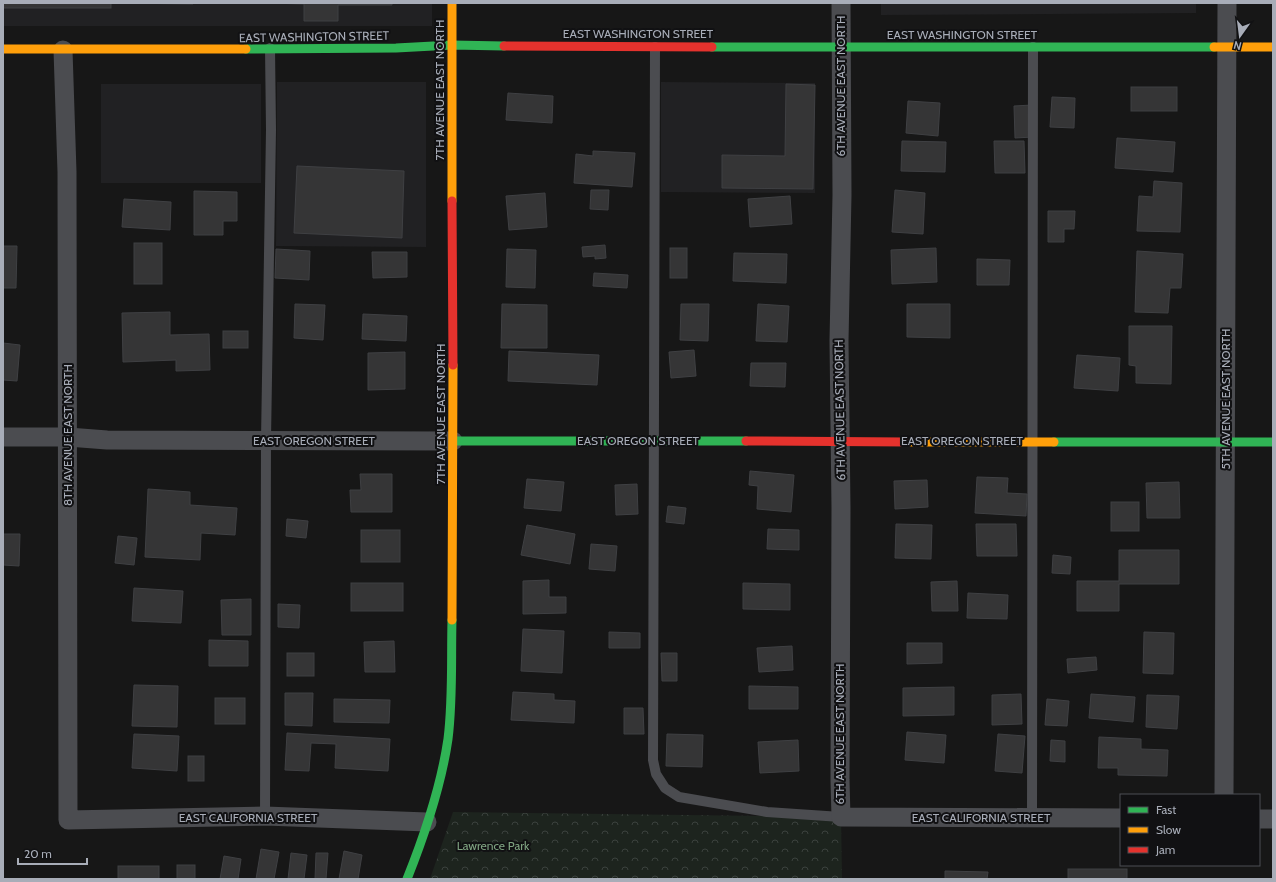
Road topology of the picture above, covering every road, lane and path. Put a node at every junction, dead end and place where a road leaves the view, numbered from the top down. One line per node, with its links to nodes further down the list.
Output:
1 (452, 3): 4 (street, 7TH AVENUE EAST NORTH)
2 (841, 3): 5 (street, 6TH AVENUE EAST NORTH)
3 (1227, 3): 8 (street, 5TH AVENUE EAST NORTH)
4 (452, 45): 6 (street, EAST WASHINGTON STREET); 11 (street, EAST WASHINGTON STREET); 16 (street, 7TH AVENUE EAST NORTH)
5 (841, 46): 6 (street, EAST WASHINGTON STREET); 7 (street, EAST WASHINGTON STREET); 18 (street, 6TH AVENUE EAST NORTH)
6 (655, 47): 17 (lane)
7 (1033, 47): 8 (street, EAST WASHINGTON STREET); 19 (lane)
8 (1227, 47): 9 (street, EAST WASHINGTON STREET); 20 (street, 5TH AVENUE EAST NORTH)
9 (1273, 47)
10 (3, 48): 12 (street, EAST WASHINGTON STREET)
11 (270, 48): 12 (street, EAST WASHINGTON STREET); 15 (lane)
12 (63, 50): 14 (street, 8TH AVENUE EAST NORTH)
13 (3, 437): 14 (street, EAST OREGON STREET)
14 (68, 437): 15 (street, EAST OREGON STREET); 29 (street, 8TH AVENUE EAST NORTH)
15 (266, 440): 16 (street, EAST OREGON STREET); 23 (lane)
16 (453, 441): 17 (street, EAST OREGON STREET); 30 (street, 7TH AVENUE EAST NORTH)
17 (654, 441): 18 (street, EAST OREGON STREET); 24 (lane)
18 (839, 441): 19 (street, EAST OREGON STREET); 24 (street, 6TH AVENUE EAST NORTH)
19 (1032, 442): 20 (street, EAST OREGON STREET); 25 (lane)
20 (1225, 442): 21 (street, EAST OREGON STREET); 22 (street, 5TH AVENUE EAST NORTH)
21 (1273, 442)
22 (1224, 794)
23 (265, 816): 29 (street, EAST CALIFORNIA STREET); 30 (street, EAST CALIFORNIA STREET)
24 (841, 817): 25 (street, EAST CALIFORNIA STREET)
25 (1032, 818): 26 (street, EAST CALIFORNIA STREET)
26 (1120, 818)
27 (1260, 819): 28 (street)
28 (1273, 819)
29 (68, 820)
30 (427, 822): 31 (street, 7TH AVENUE EAST NORTH)
31 (407, 879)

